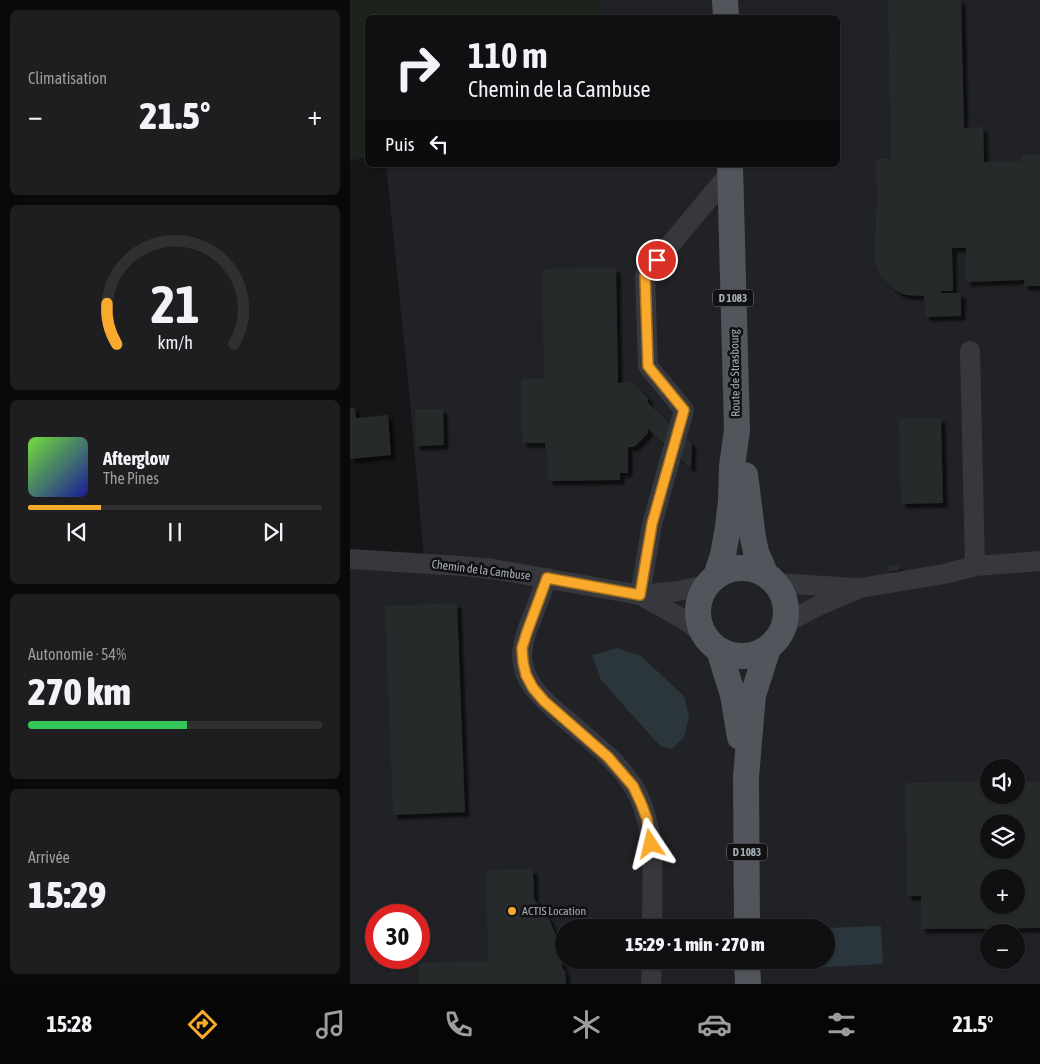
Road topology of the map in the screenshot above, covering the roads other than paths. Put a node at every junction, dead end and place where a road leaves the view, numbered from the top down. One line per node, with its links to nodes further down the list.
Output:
1 (725, 0): 2 (main road)
2 (726, 15)
3 (730, 169): 5 (main road, Route de Strasbourg / D 1083); 13 (street)
4 (970, 351): 8 (street)
5 (736, 430): 10 (main road, Route de Strasbourg / D 1083); 11 (main road, Route de Strasbourg / D 1083)
6 (350, 559): 9 (street, Chemin de la Cambuse)
7 (1040, 561): 8 (street)
8 (975, 566): 12 (street)
9 (547, 578): 13 (street, Chemin de la Cambuse); 18 (street)
10 (770, 578): 11 (main road); 12 (street); 14 (main road)
11 (711, 581): 13 (street, Chemin de la Cambuse); 15 (main road)
12 (860, 588): 14 (street)
13 (640, 595): 15 (street, Chemin de la Cambuse)
14 (785, 623): 16 (main road)
15 (711, 641): 16 (main road); 17 (main road, D 1083)
16 (768, 648): 17 (main road, D 1083)
17 (746, 778): 19 (main road, D 1083)
18 (652, 919)
19 (747, 919)
20 (652, 969): 22 (street)
21 (748, 969): 23 (main road)
22 (651, 984)
23 (748, 984)

